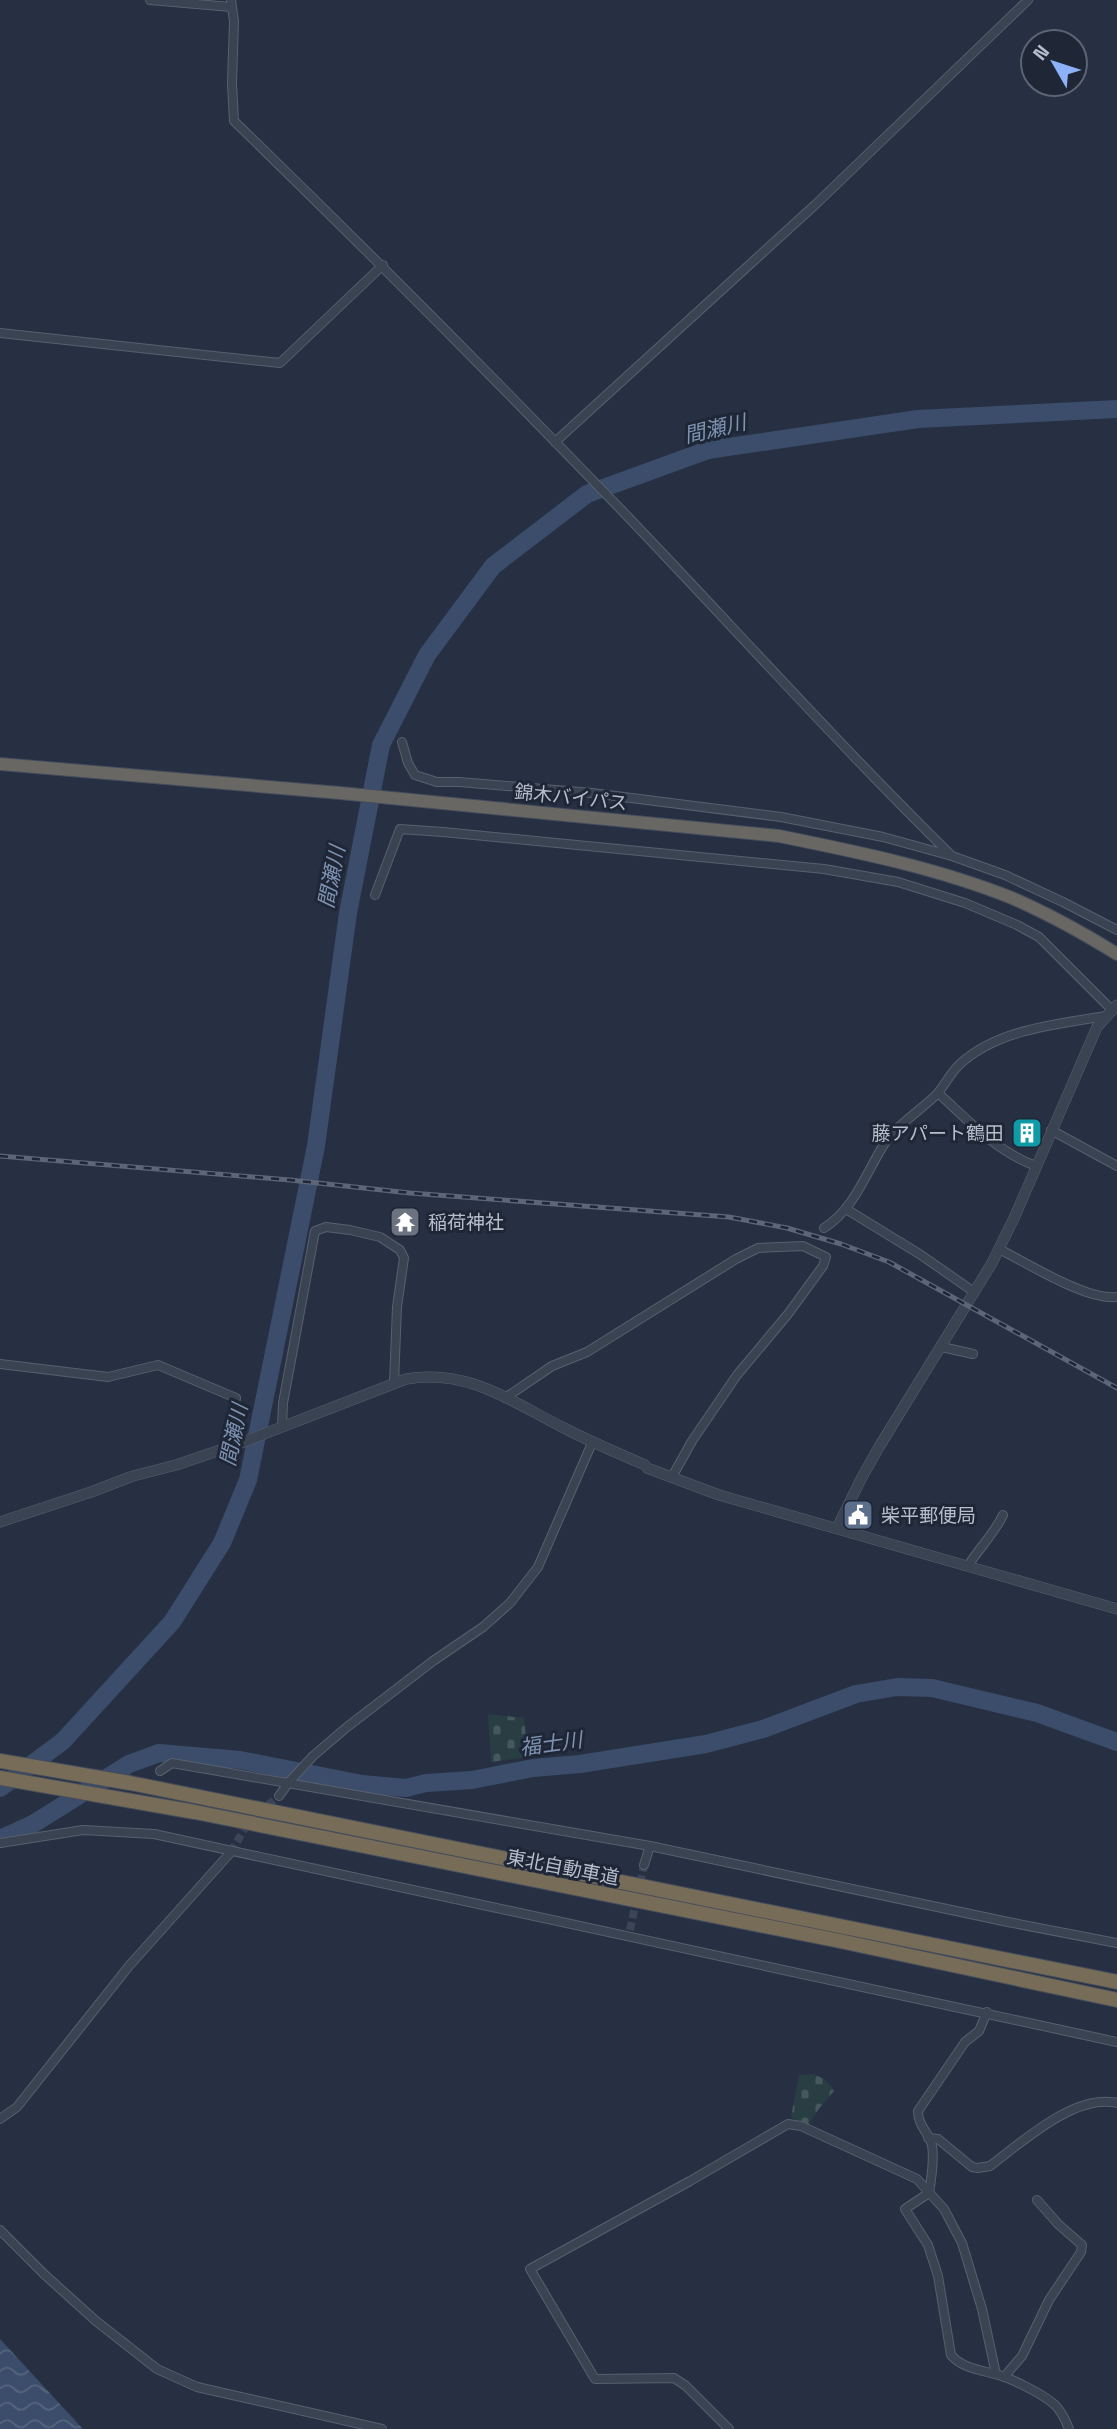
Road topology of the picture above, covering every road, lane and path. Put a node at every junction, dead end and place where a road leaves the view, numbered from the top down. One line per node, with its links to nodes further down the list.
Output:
1 (150, 0): 3 (street)
2 (1028, 0): 6 (street)
3 (231, 4): 4 (street)
4 (383, 265): 5 (street); 6 (street)
5 (0, 333)
6 (555, 442): 9 (street)
7 (402, 742): 9 (street)
8 (0, 764): 12 (highway, 錦木バイパス)
9 (952, 856): 11 (street)
10 (375, 894): 13 (street)
11 (1117, 930)
12 (1117, 954)
13 (1112, 1011): 14 (street); 15 (street)
14 (938, 1093): 16 (street); 18 (street)
15 (1051, 1130): 16 (street); 17 (street)
16 (1036, 1166): 20 (street)
17 (1117, 1166)
18 (846, 1209): 19 (street); 21 (street)
19 (824, 1228)
20 (999, 1249): 21 (street); 22 (street)
21 (974, 1292): 23 (street)
22 (1117, 1297)
23 (942, 1347): 24 (street); 34 (street)
24 (973, 1354)
25 (0, 1364): 30 (street)
26 (394, 1383): 27 (street); 28 (street); 28 (street)
27 (505, 1398): 29 (street); 31 (street)
28 (279, 1429): 30 (street)
29 (592, 1443): 31 (street); 40 (street)
30 (226, 1448): 33 (street)
31 (672, 1478): 34 (street)
32 (1003, 1515): 35 (street)
33 (0, 1522)
34 (837, 1528): 35 (street)
35 (968, 1566): 36 (street)
36 (1117, 1609)
37 (0, 1761): 47 (highway, 東北自動車道)
38 (160, 1772): 40 (street)
39 (0, 1778): 48 (highway, 東北自動車道)
40 (288, 1782): 41 (street); 43 (street)
41 (279, 1796)
42 (0, 1843): 44 (street)
43 (650, 1846): 45 (street); 46 (street)
44 (231, 1852): 49 (street); 52 (street)
45 (644, 1865)
46 (1117, 1943)
47 (1117, 1982)
48 (1117, 2000)
49 (987, 2012): 50 (street); 53 (street)
50 (1117, 2042)
51 (1117, 2103): 53 (street)
52 (0, 2119)
53 (928, 2138): 54 (street)
54 (929, 2193): 57 (street); 57 (street); 59 (street)
55 (1037, 2200): 57 (street)
56 (0, 2230): 58 (street)
57 (1000, 2376): 60 (street)
58 (382, 2429)
59 (729, 2429)
60 (1069, 2429)

